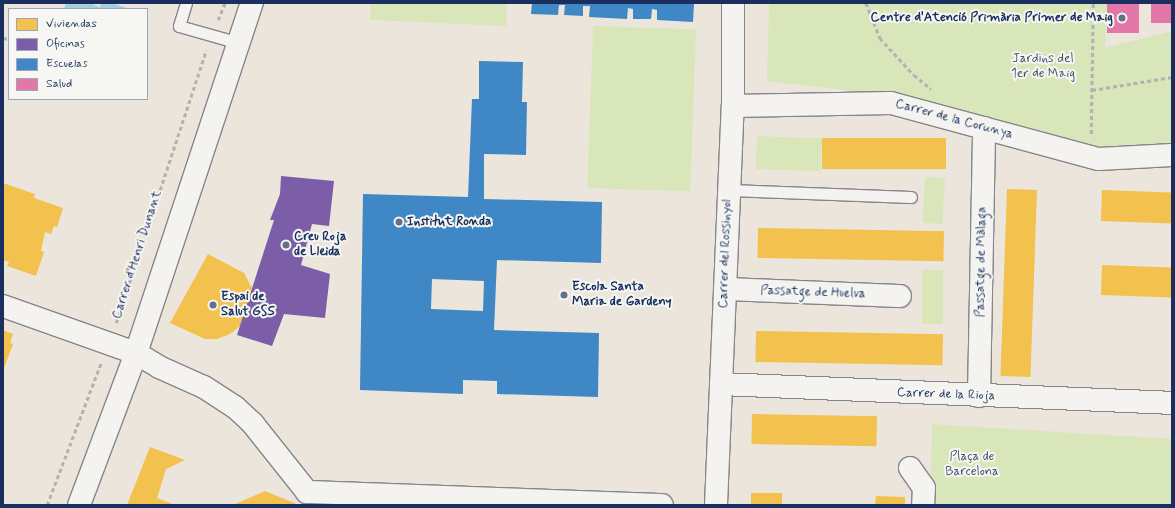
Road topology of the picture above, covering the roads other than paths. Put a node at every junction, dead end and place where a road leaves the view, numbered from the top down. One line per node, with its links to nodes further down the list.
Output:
1 (186, 3): 4 (lane)
2 (252, 3): 4 (street)
3 (733, 3): 5 (street, Carrer del Rossinyol)
4 (239, 43): 13 (street)
5 (733, 106): 6 (street, Carrer de la Corunya); 8 (street, Carrer del Rossinyol)
6 (984, 128): 7 (street, Carrer de la Corunya); 15 (street, Passatge de Màlaga)
7 (1172, 155)
8 (729, 190): 9 (lane); 10 (street, Carrer del Rossinyol)
9 (910, 197)
10 (725, 289): 11 (street, Passatge de Huelva); 14 (street, Carrer del Rossinyol)
11 (900, 296)
12 (3, 306): 13 (street)
13 (136, 353): 18 (street); 19 (street)
14 (721, 384): 15 (street, Carrer de la Rioja); 20 (street, Carrer del Rossinyol)
15 (980, 396): 16 (street, Carrer de la Rioja)
16 (1172, 403)
17 (910, 468): 21 (street)
18 (79, 505)
19 (662, 505)
20 (716, 505)
21 (923, 505)

